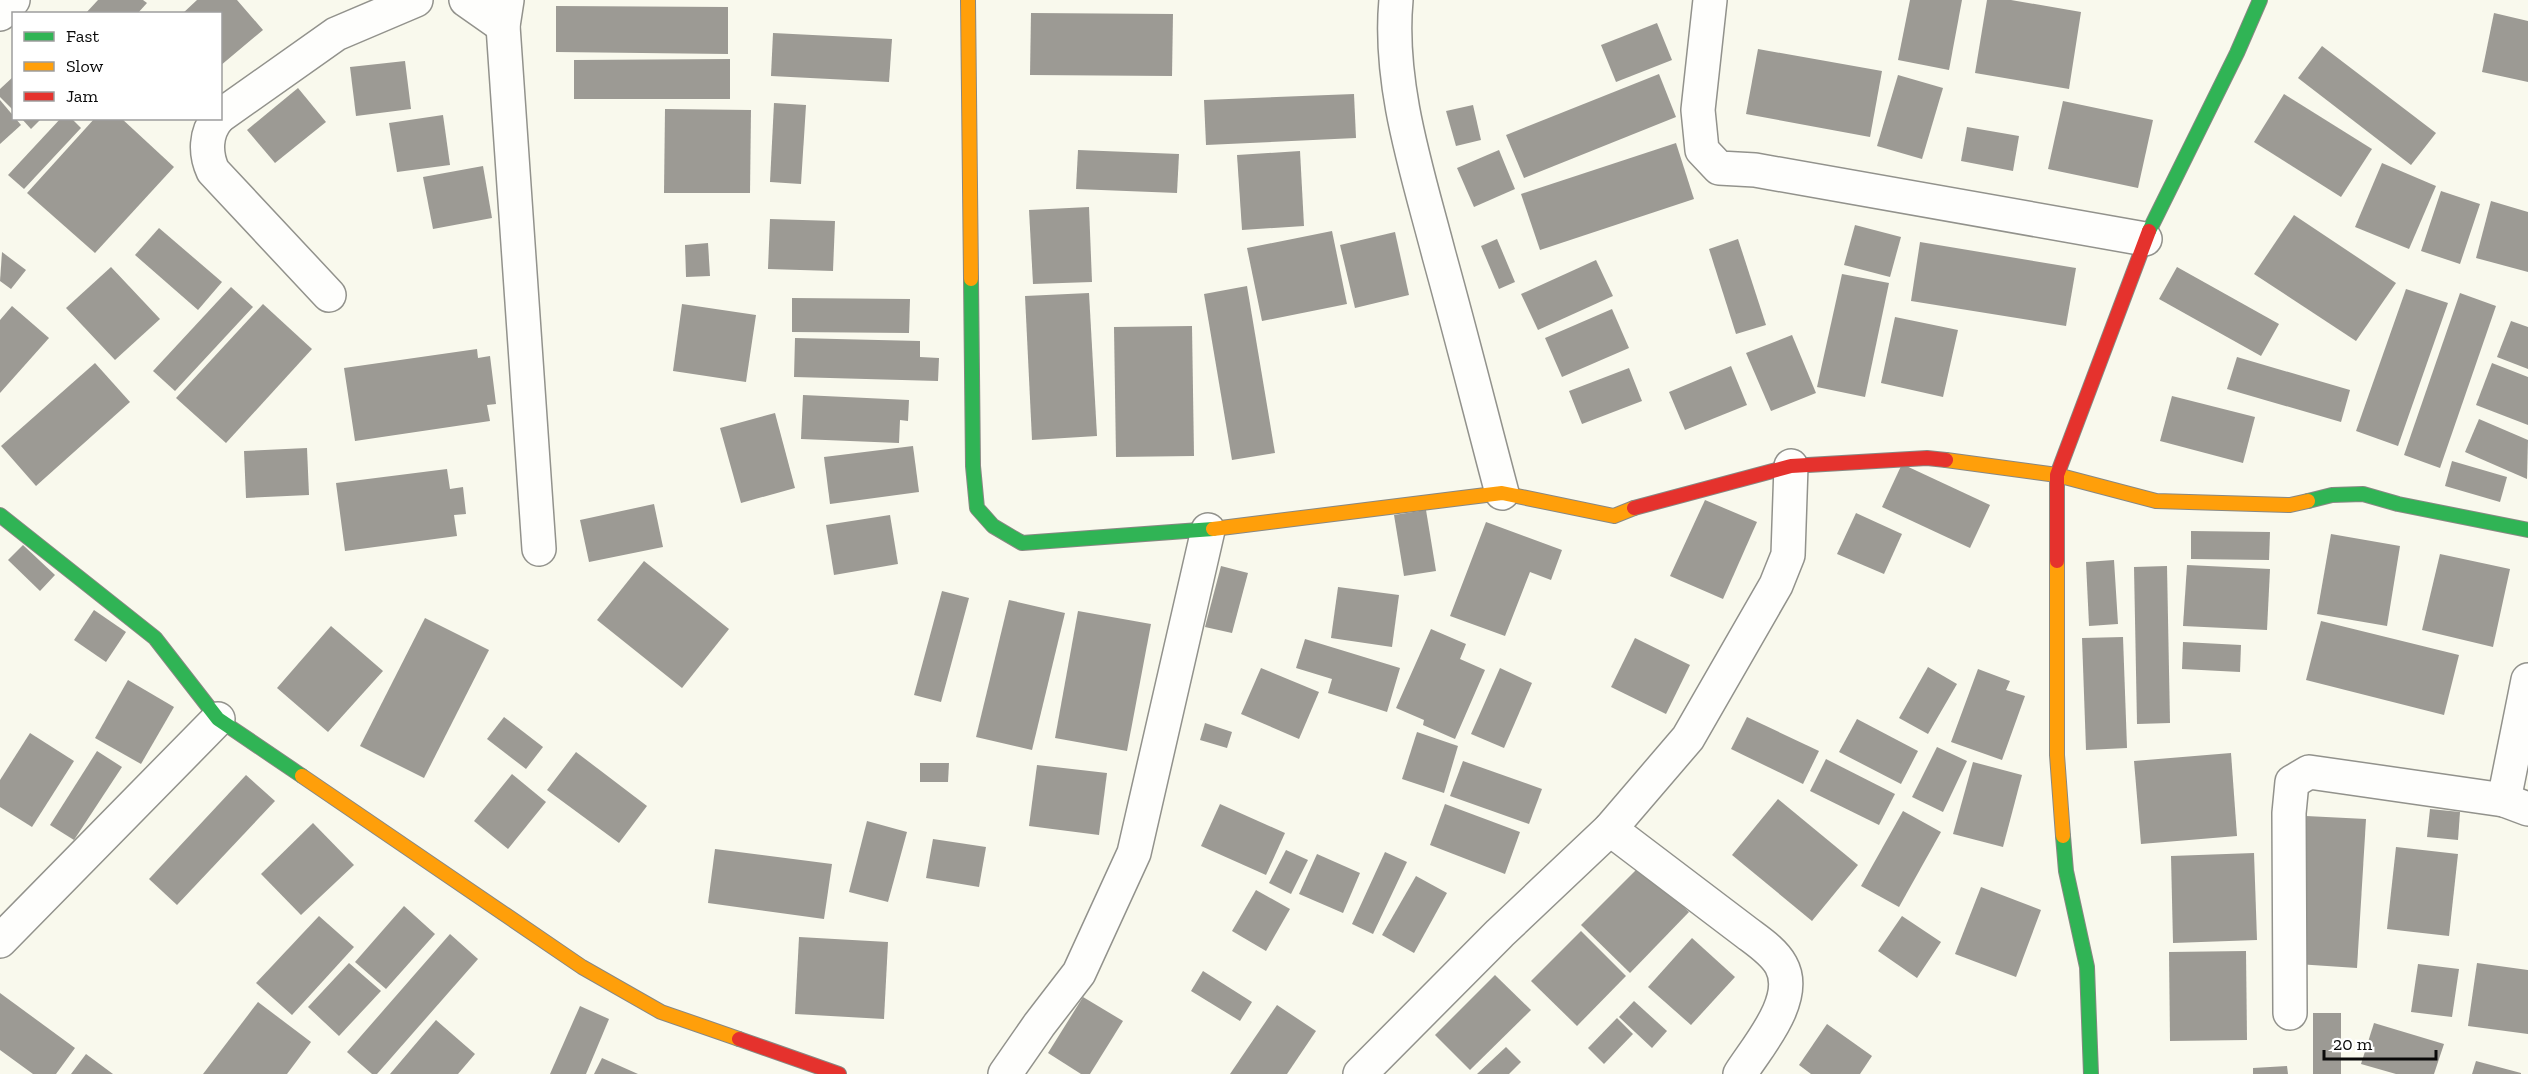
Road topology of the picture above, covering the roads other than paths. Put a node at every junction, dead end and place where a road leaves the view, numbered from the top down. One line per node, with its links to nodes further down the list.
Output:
1 (13, 0): 9 (street)
2 (416, 0): 10 (street)
3 (466, 0): 8 (street)
4 (968, 0): 18 (street)
5 (1396, 0): 16 (street)
6 (1710, 0): 12 (street)
7 (2260, 0): 12 (street)
8 (505, 13): 20 (street)
9 (0, 14)
10 (222, 115)
11 (217, 120): 13 (street)
12 (2145, 239): 15 (street)
13 (329, 295)
14 (1791, 466): 15 (street); 16 (street); 24 (street)
15 (2057, 475): 19 (street); 31 (street)
16 (1502, 494): 18 (street)
17 (0, 515): 22 (street)
18 (1208, 530): 28 (street)
19 (2528, 530)
20 (539, 549)
21 (2528, 680): 23 (street)
22 (218, 718): 25 (street); 27 (street)
23 (2516, 805): 26 (street)
24 (1610, 829): 29 (street); 30 (street)
25 (0, 941)
26 (2290, 1013)
27 (840, 1074)
28 (1005, 1074)
29 (1360, 1074)
30 (1740, 1074)
31 (2091, 1074)

